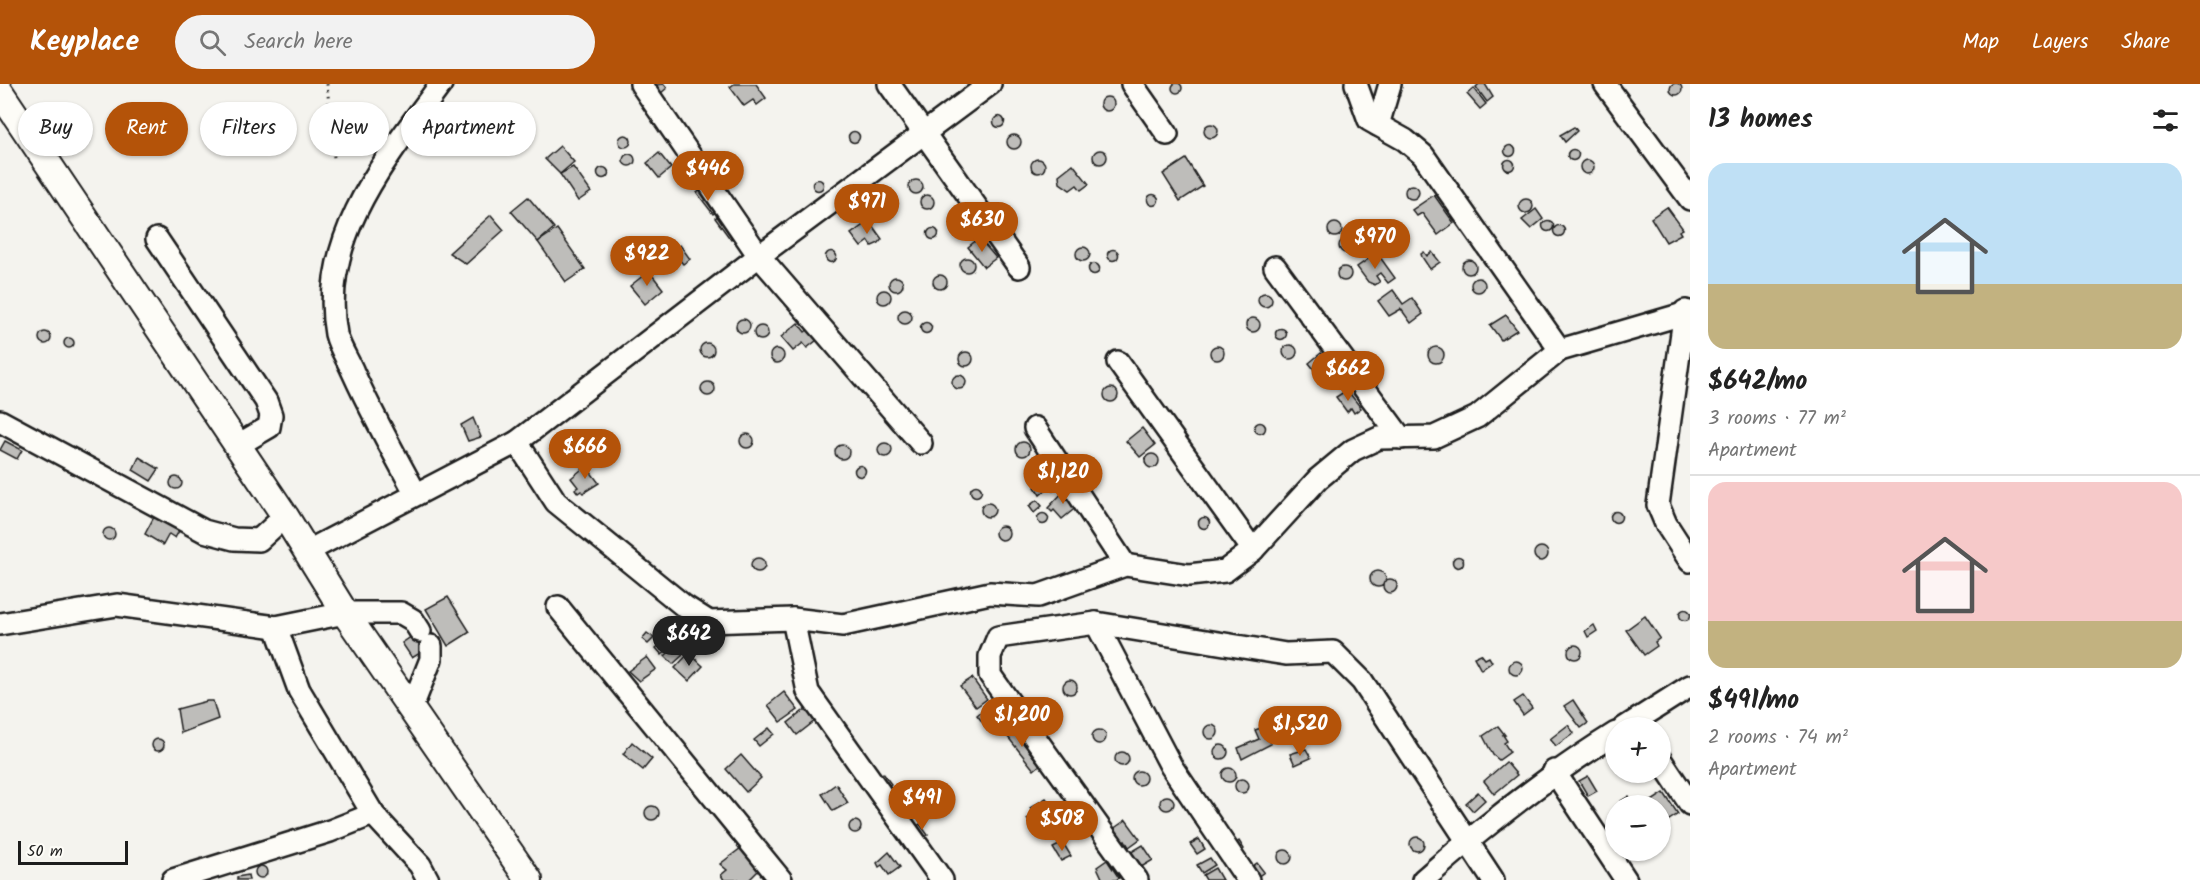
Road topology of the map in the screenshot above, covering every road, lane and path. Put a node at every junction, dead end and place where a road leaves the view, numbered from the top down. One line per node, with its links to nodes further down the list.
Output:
1 (327, 84): 14 (path)
2 (441, 84): 29 (street)
3 (641, 84): 17 (street)
4 (889, 84): 13 (street)
5 (990, 84): 13 (street)
6 (1132, 84): 12 (street)
7 (1356, 84): 11 (street)
8 (1390, 84): 11 (street)
9 (1605, 84): 15 (street)
10 (0, 92): 28 (main road)
11 (1378, 125): 21 (street)
12 (1167, 134)
13 (925, 135): 17 (street); 18 (street)
14 (334, 158)
15 (1690, 199)
16 (157, 239): 28 (street)
17 (759, 256): 26 (street); 27 (street)
18 (1019, 267)
19 (1275, 267): 25 (street)
20 (1688, 311): 21 (street); 33 (street)
21 (1560, 350): 25 (street)
22 (1118, 362): 31 (street)
23 (0, 421): 30 (street)
24 (1035, 428): 34 (street)
25 (1401, 438): 31 (street)
26 (517, 442): 29 (street); 37 (street)
27 (921, 443)
28 (238, 445): 30 (main road)
29 (416, 494): 32 (street)
30 (285, 516): 32 (main road)
31 (1253, 550): 34 (street)
32 (308, 551): 36 (main road)
33 (1690, 561)
34 (1125, 565): 37 (street)
35 (558, 607): 53 (street)
36 (345, 613): 40 (street); 42 (main road); 42 (street)
37 (793, 619): 54 (street)
38 (1096, 622): 49 (street); 55 (street); 56 (street)
39 (0, 624): 40 (street)
40 (276, 627): 48 (street)
41 (1690, 686): 43 (street)
42 (412, 707): 52 (main road)
43 (1645, 717)
44 (1605, 740): 45 (street)
45 (1554, 771): 49 (street); 59 (street)
46 (1671, 776): 47 (street)
47 (1690, 804)
48 (373, 814): 50 (street); 51 (street)
49 (1467, 841): 57 (street); 58 (street)
50 (173, 880)
51 (428, 880)
52 (529, 880)
53 (781, 880)
54 (942, 880)
55 (1137, 880)
56 (1248, 880)
57 (1424, 880)
58 (1493, 880)
59 (1626, 880)

